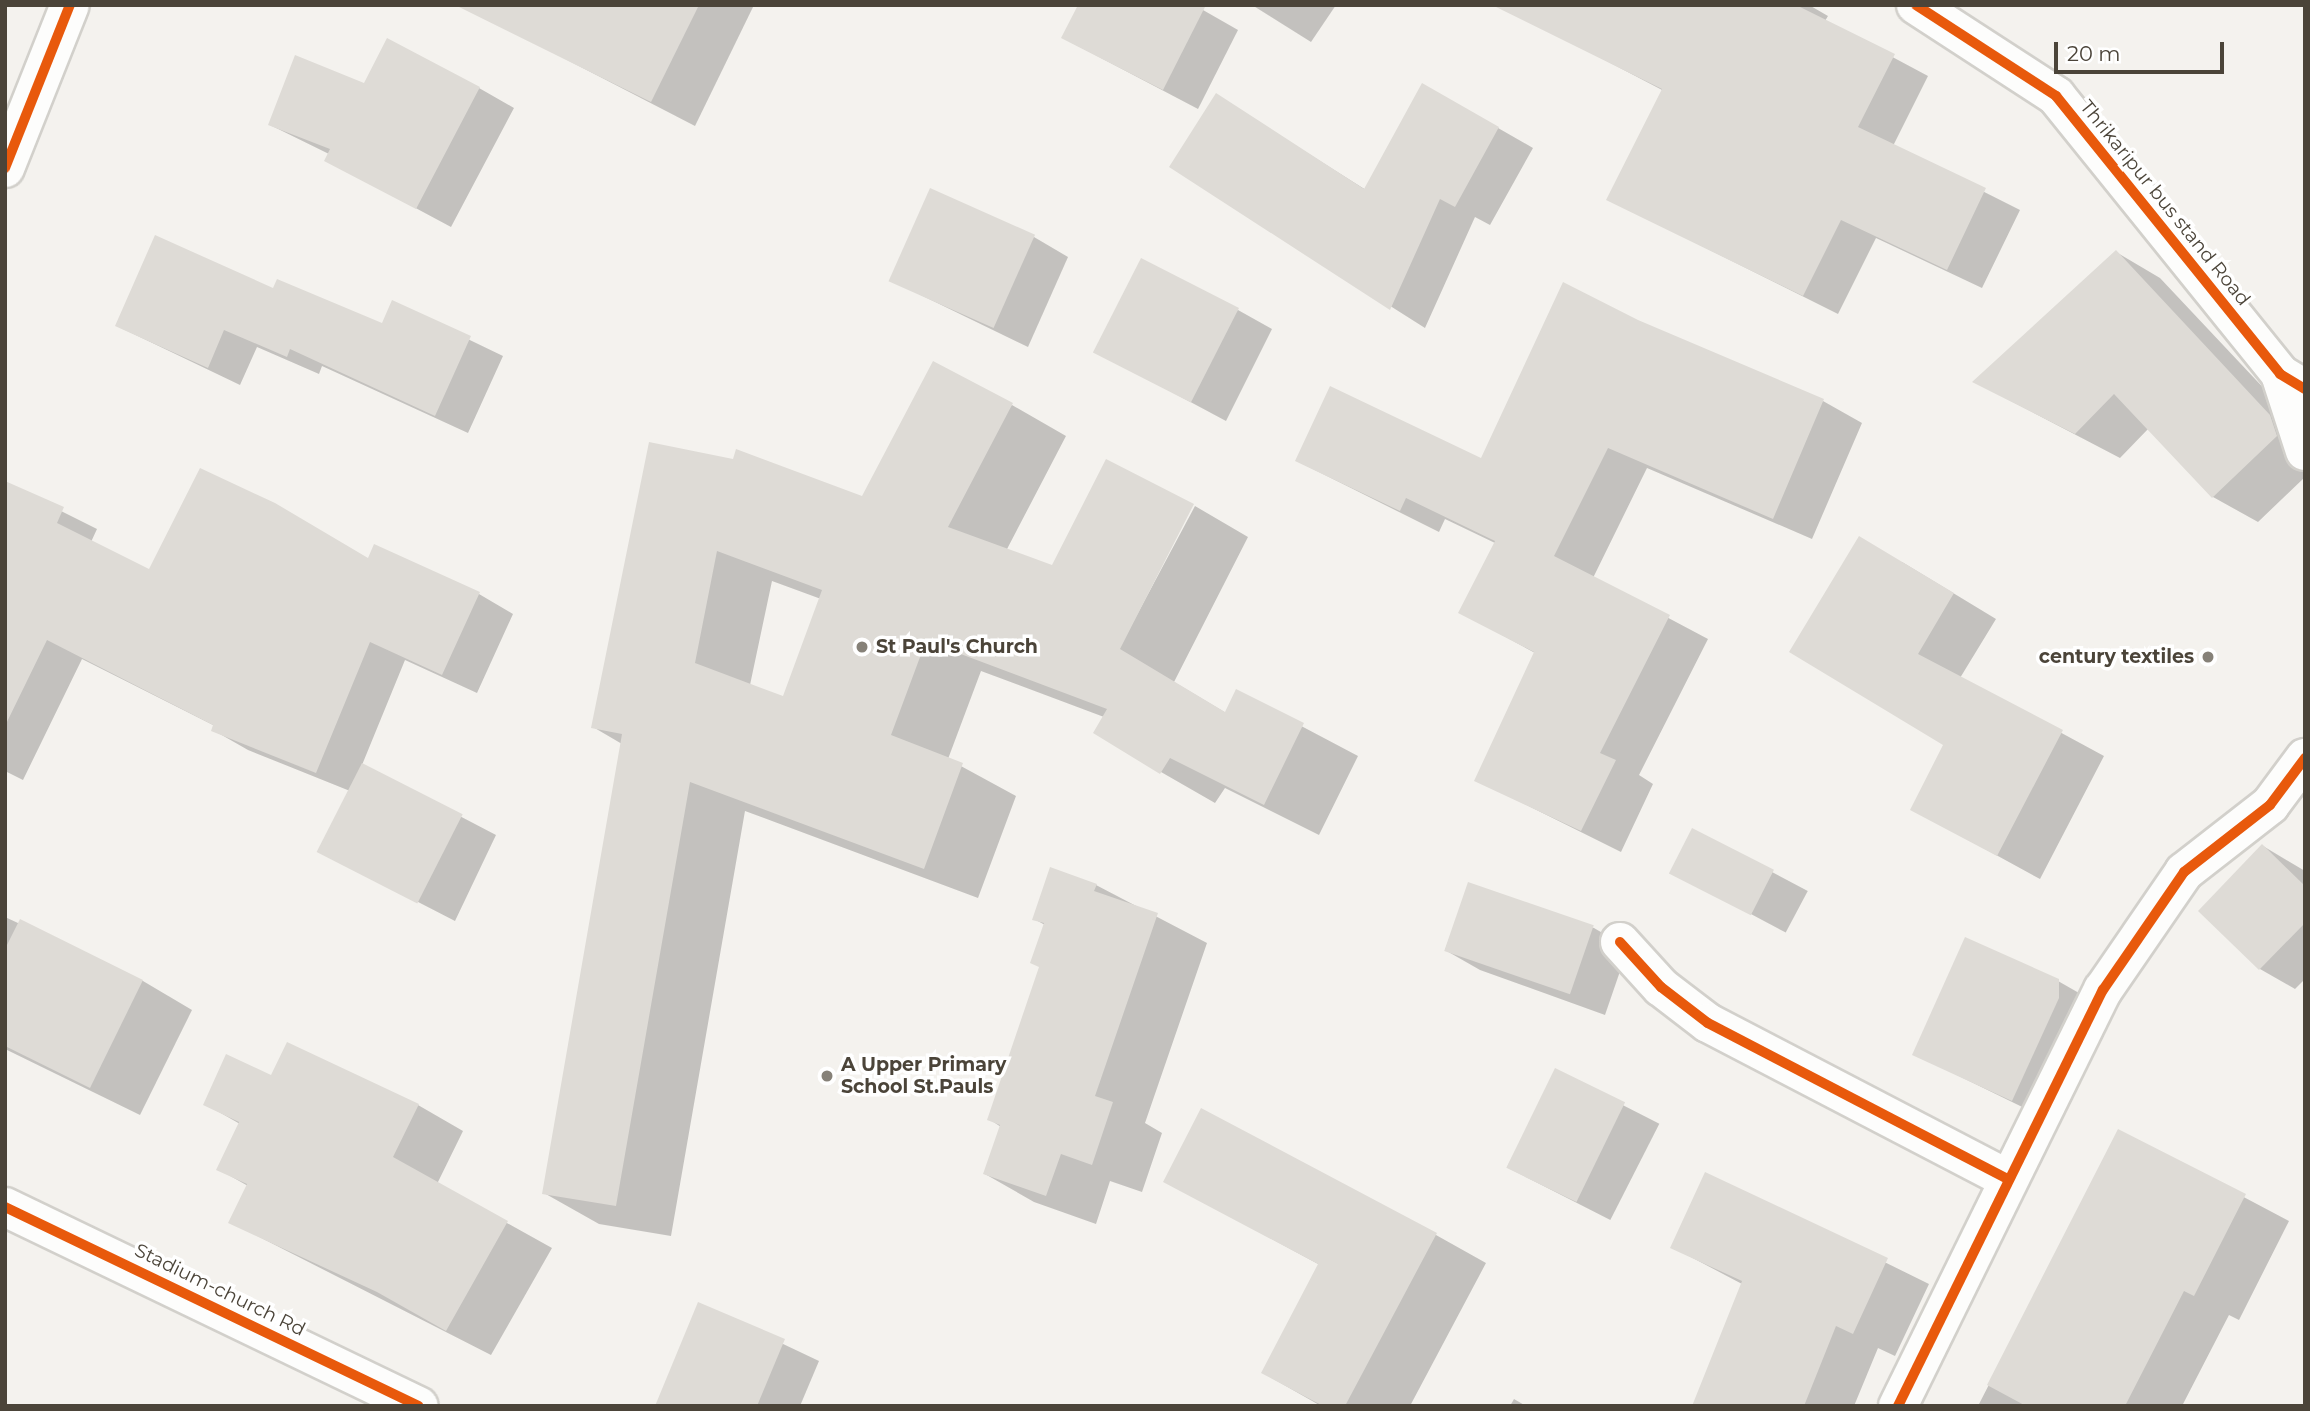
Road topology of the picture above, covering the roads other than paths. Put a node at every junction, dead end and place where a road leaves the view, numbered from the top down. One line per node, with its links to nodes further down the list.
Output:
1 (70, 5): 3 (street)
2 (1916, 5): 4 (street, Thrikaripur bus stand Road)
3 (5, 168)
4 (2292, 382): 5 (street)
5 (2305, 451)
6 (2305, 758): 8 (street)
7 (1620, 942): 8 (street)
8 (2009, 1180): 11 (street)
9 (5, 1207): 10 (street, Stadium-church Rd)
10 (419, 1406)
11 (1898, 1406)

